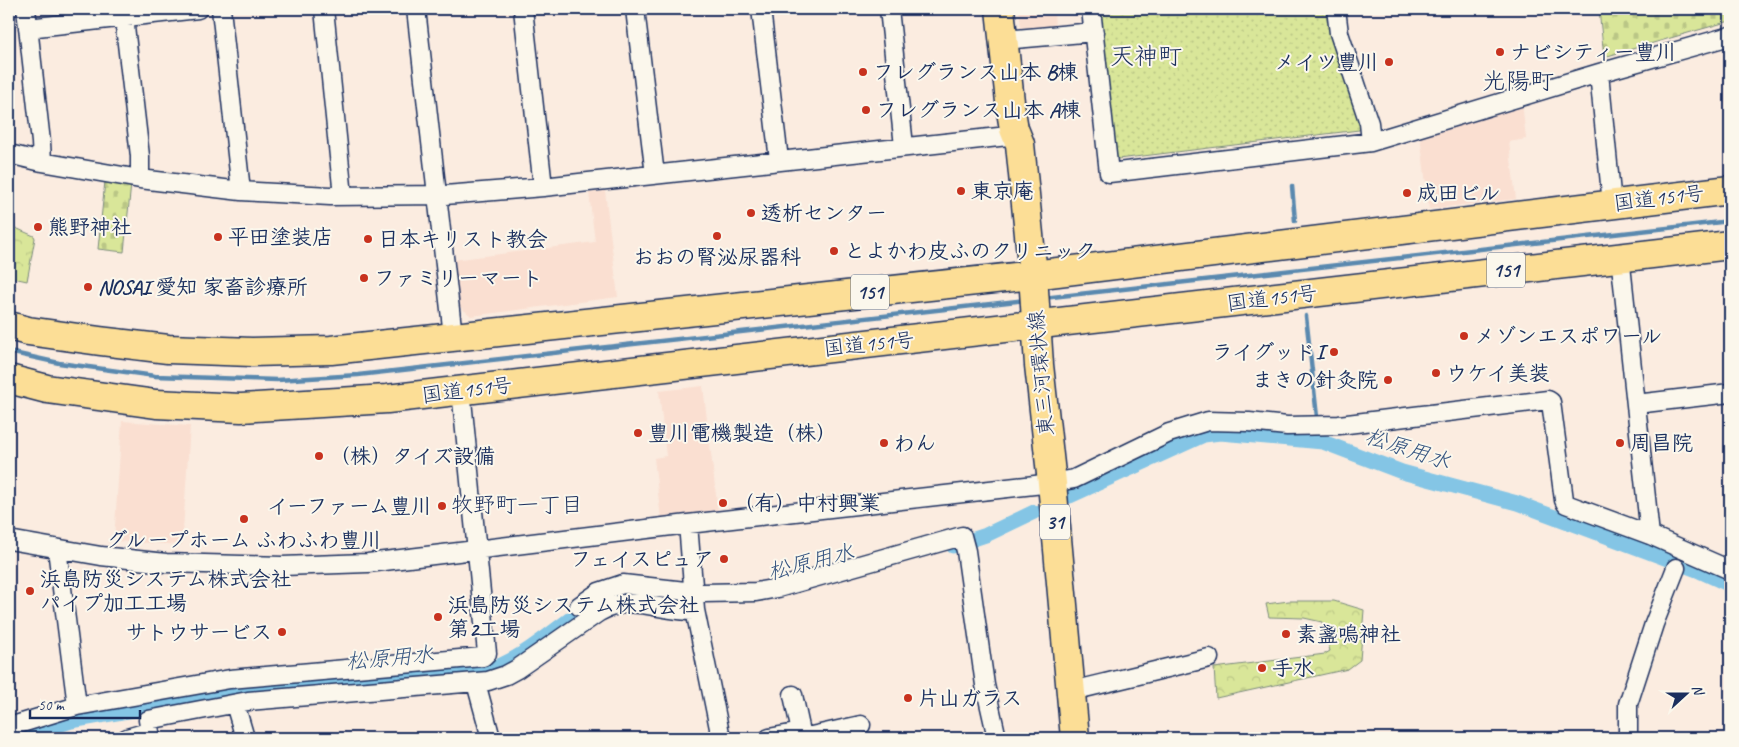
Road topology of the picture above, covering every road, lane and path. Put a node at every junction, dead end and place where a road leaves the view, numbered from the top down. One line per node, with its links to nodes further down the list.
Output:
1 (26, 9): 14 (street)
2 (198, 9): 13 (street)
3 (221, 9): 29 (street)
4 (324, 9): 31 (street)
5 (416, 9): 30 (street)
6 (523, 9): 27 (street)
7 (635, 9): 25 (street)
8 (761, 9): 23 (street)
9 (889, 9): 21 (street)
10 (1000, 9): 17 (main road, 東三河環状線 / 31)
11 (1091, 9): 15 (street)
12 (1336, 9): 20 (street)
13 (123, 13): 14 (street); 26 (street)
14 (28, 28): 24 (street)
15 (1094, 32): 17 (street); 20 (street)
16 (1730, 36): 18 (street)
17 (1004, 40): 19 (main road, 東三河環状線 / 31)
18 (1600, 73): 20 (street); 32 (street)
19 (1017, 135): 21 (street); 35 (main road, 東三河環状線 / 31)
20 (1371, 142)
21 (904, 146): 23 (street)
22 (9, 154): 24 (street)
23 (778, 160): 25 (street)
24 (42, 162): 26 (street)
25 (654, 176): 27 (street)
26 (140, 179): 29 (street)
27 (543, 187): 30 (street)
28 (1730, 190): 32 (main road, 国道151号 / 151)
29 (241, 191): 31 (street)
30 (436, 195): 31 (street); 37 (street)
31 (343, 196)
32 (1612, 204): 35 (main road, 国道151号 / 151)
33 (1730, 245): 34 (main road, 国道151号 / 151)
34 (1620, 256): 35 (main road, 国道151号 / 151); 41 (street)
35 (1034, 300): 37 (main road, 国道151号 / 151); 39 (main road, 国道151号 / 151); 42 (main road, 東三河環状線 / 31)
36 (9, 326): 37 (main road, 国道151号 / 151)
37 (453, 336)
38 (9, 379): 39 (main road, 国道151号 / 151)
39 (460, 390): 47 (street)
40 (1730, 393): 41 (street)
41 (1636, 404): 44 (street)
42 (1052, 483): 43 (street); 44 (street); 54 (main road, 東三河環状線 / 31)
43 (688, 524): 47 (street); 50 (street)
44 (1650, 535): 48 (street)
45 (9, 540): 46 (street)
46 (57, 549): 47 (street); 57 (street)
47 (476, 551): 57 (street)
48 (1681, 558): 49 (street); 69 (street)
49 (1730, 570)
50 (694, 601): 51 (street); 53 (street); 65 (street); 67 (street)
51 (579, 606)
52 (1209, 658): 54 (street)
53 (476, 683): 56 (street); 64 (street)
54 (1072, 691): 68 (main road, 東三河環状線 / 31)
55 (793, 695): 61 (street)
56 (235, 704): 60 (street); 63 (street)
57 (77, 706): 59 (street)
58 (861, 725): 61 (street)
59 (9, 727)
60 (150, 735): 62 (street)
61 (801, 735): 66 (street)
62 (127, 738)
63 (245, 738)
64 (491, 738)
65 (721, 738)
66 (769, 738)
67 (997, 738)
68 (1075, 738)
69 (1628, 738)

